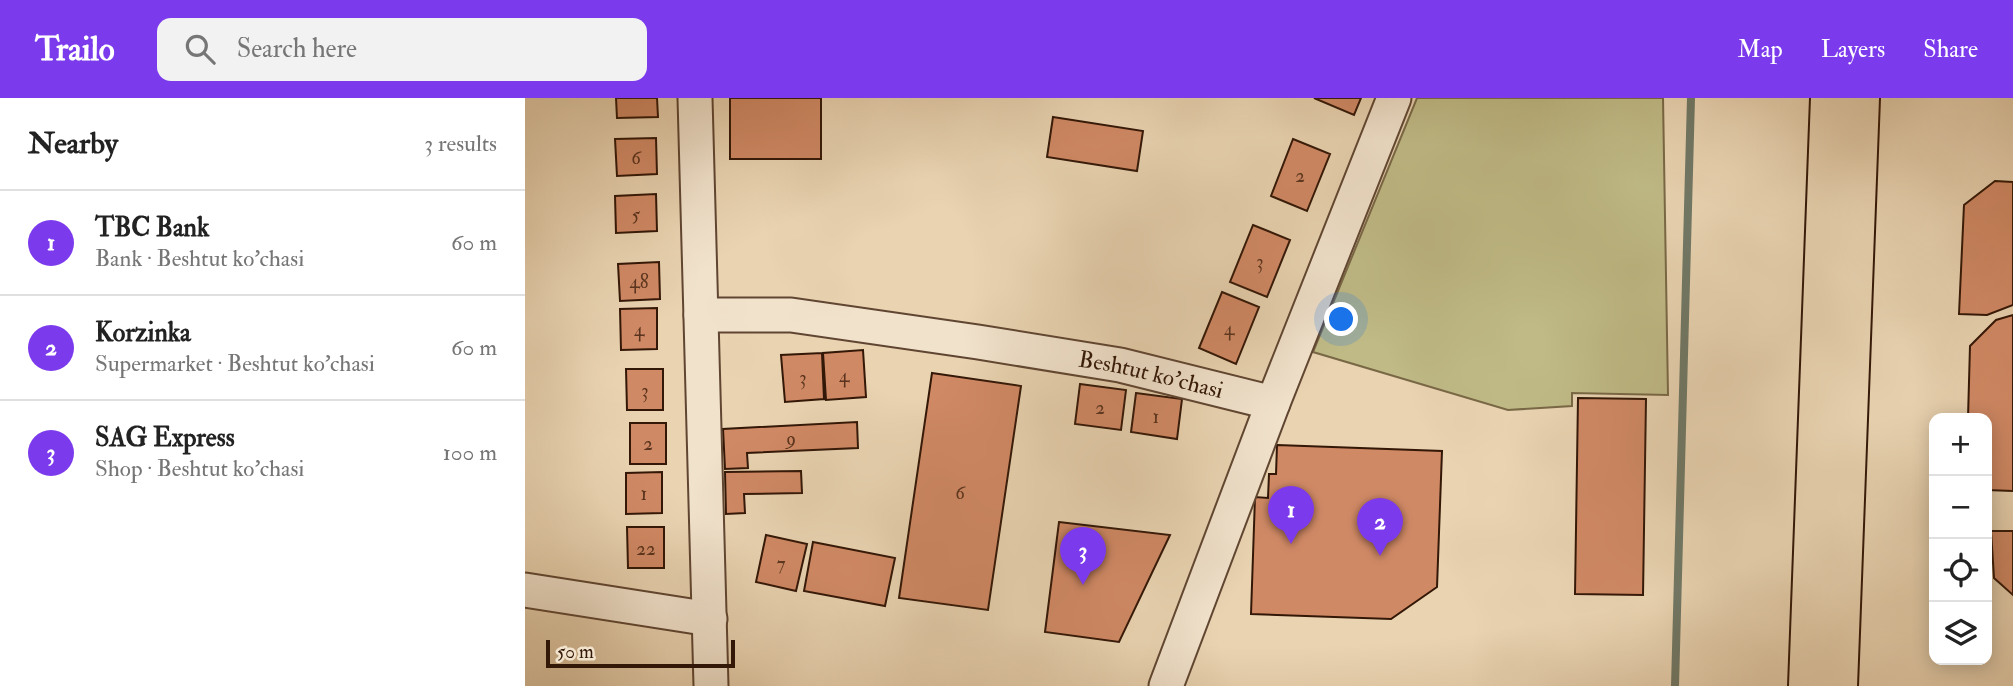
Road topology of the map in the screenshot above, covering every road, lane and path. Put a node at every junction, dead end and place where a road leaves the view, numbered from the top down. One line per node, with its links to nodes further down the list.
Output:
1 (695, 98): 5 (street)
2 (1394, 98): 6 (street)
3 (1829, 98): 11 (main road)
4 (1860, 98): 12 (main road)
5 (701, 315): 6 (street, Beshtut ko'chasi); 8 (street)
6 (1273, 403): 10 (street)
7 (525, 590): 8 (street)
8 (709, 619): 9 (street)
9 (711, 686)
10 (1166, 686)
11 (1808, 686)
12 (1839, 686)

